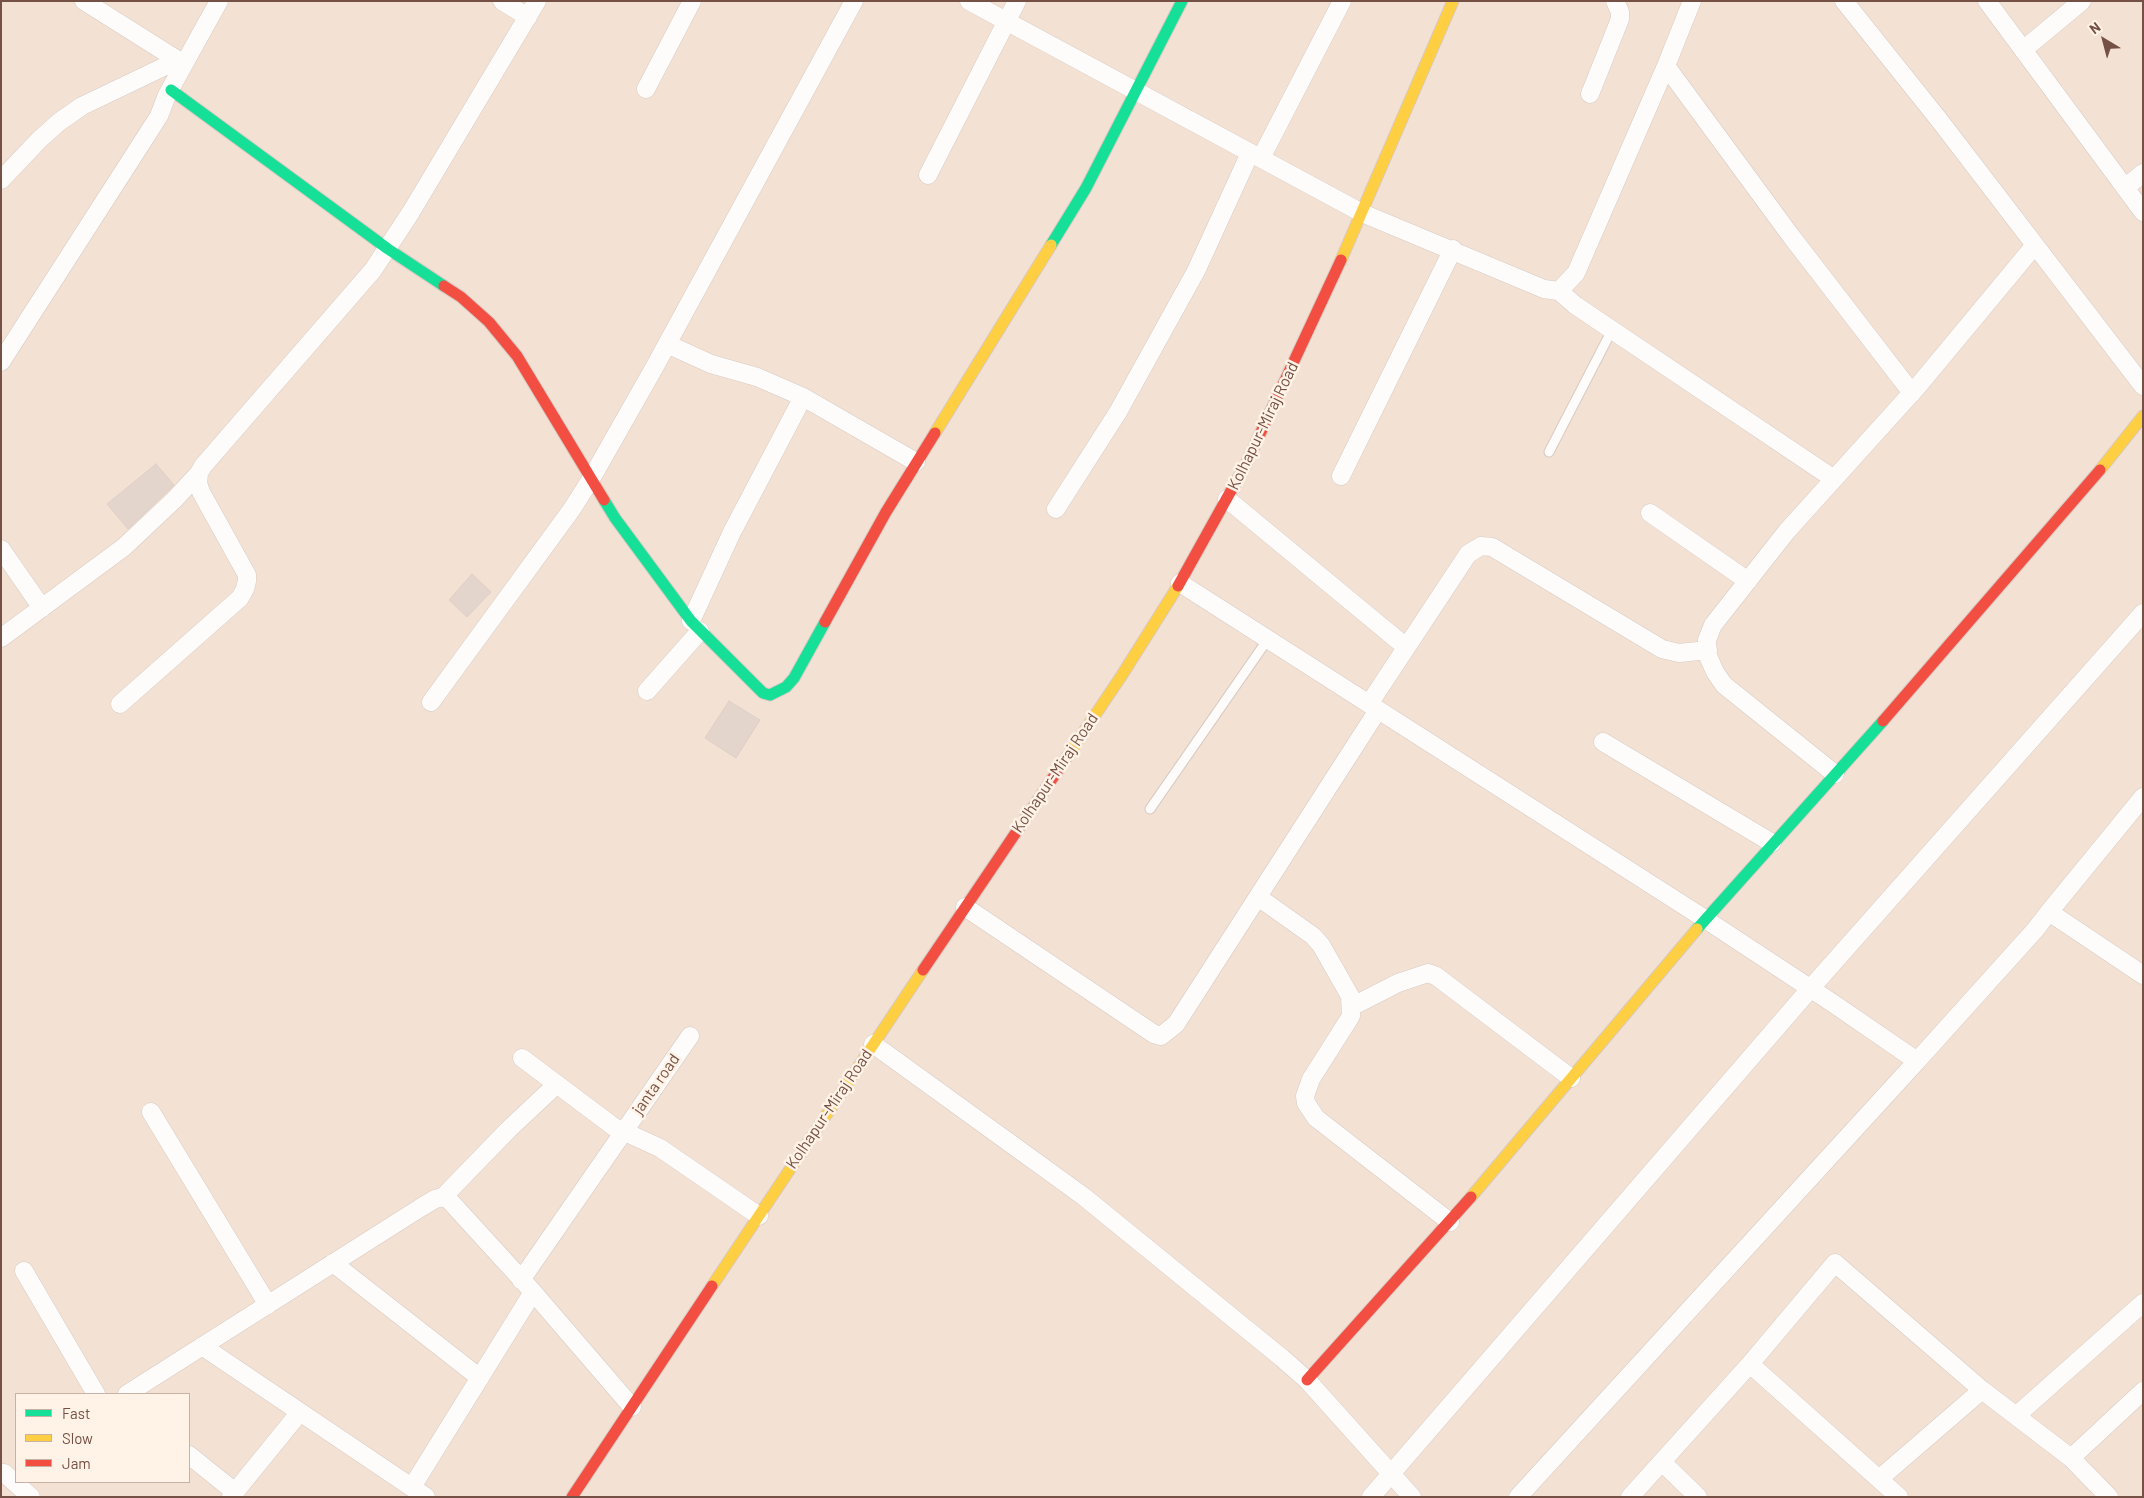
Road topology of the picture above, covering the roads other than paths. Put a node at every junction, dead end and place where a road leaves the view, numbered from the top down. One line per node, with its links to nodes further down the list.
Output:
1 (84, 1): 20 (street)
2 (219, 1): 20 (street)
3 (502, 1): 17 (street)
4 (537, 1): 17 (street)
5 (692, 1): 22 (street)
6 (854, 1): 38 (street)
7 (969, 1): 18 (street)
8 (1017, 1): 18 (street)
9 (1182, 1): 24 (main road)
10 (1342, 1): 26 (street)
11 (1453, 1): 32 (main road, Kolhapur-Miraj Road)
12 (1615, 1): 25 (street)
13 (1692, 1): 21 (street)
14 (1844, 1): 33 (street)
15 (1987, 1): 19 (street)
16 (2082, 1): 19 (street)
17 (528, 17): 34 (street)
18 (1006, 21): 24 (street); 28 (street)
19 (2023, 50): 30 (street)
20 (181, 62): 23 (street); 29 (street)
21 (1666, 66): 36 (street); 41 (street)
22 (646, 89)
23 (170, 90): 34 (main road); 39 (street)
24 (1135, 91): 26 (street); 45 (main road)
25 (1590, 94)
26 (1256, 156): 32 (street); 51 (street)
27 (2143, 174): 30 (street)
28 (928, 175)
29 (1, 180)
30 (2125, 188): 31 (street)
31 (2143, 212)
32 (1362, 213): 35 (street); 50 (main road, Kolhapur-Miraj Road)
33 (2035, 245): 40 (street); 41 (street)
34 (388, 249): 46 (street); 49 (main road)
35 (1453, 249): 36 (street); 47 (street)
36 (1559, 292): 37 (street)
37 (1612, 330): 44 (lane); 48 (street)
38 (667, 344): 42 (street); 49 (street)
39 (1, 362)
40 (2143, 386)
41 (1912, 393): 48 (street)
42 (804, 397): 45 (street); 58 (street)
43 (2143, 416): 68 (main road)
44 (1548, 452)
45 (916, 462): 58 (main road)
46 (199, 474): 56 (street); 65 (street)
47 (1341, 476)
48 (1834, 478): 54 (street)
49 (591, 479): 58 (main road); 64 (street)
50 (1227, 499): 55 (main road, Kolhapur-Miraj Road); 61 (street)
51 (1056, 509)
52 (1650, 513): 54 (street)
53 (1, 549): 56 (street)
54 (1748, 581): 62 (street)
55 (1180, 583): 60 (street); 73 (main road, Kolhapur-Miraj Road)
56 (42, 608): 59 (street)
57 (2143, 613): 77 (street)
58 (696, 626): 63 (street)
59 (1, 638)
60 (1268, 639): 66 (street); 70 (lane)
61 (1406, 647): 62 (street); 66 (street)
62 (1708, 650): 68 (street)
63 (647, 691)
64 (431, 702)
65 (120, 704)
66 (1373, 707): 72 (street); 75 (street)
67 (1603, 742): 71 (street)
68 (1835, 774): 71 (main road)
69 (2143, 798): 74 (street)
70 (1150, 809)
71 (1772, 843): 75 (main road)
72 (1258, 897): 73 (street); 78 (street)
73 (965, 907): 80 (main road, Kolhapur-Miraj Road)
74 (2049, 912): 76 (street); 82 (street)
75 (1704, 919): 77 (street); 83 (main road)
76 (2143, 975)
77 (1810, 989): 82 (street); 109 (street)
78 (1351, 1007): 83 (street); 89 (street)
79 (690, 1036): 86 (street, janta road)
80 (872, 1044): 88 (main road, Kolhapur-Miraj Road); 98 (street)
81 (522, 1058): 84 (street)
82 (1917, 1062): 118 (street)
83 (1571, 1078): 89 (main road)
84 (557, 1084): 86 (street); 87 (street)
85 (152, 1112): 94 (street)
86 (623, 1131): 88 (street); 92 (street, janta road)
87 (442, 1197): 90 (street); 92 (street)
88 (759, 1216): 103 (main road, Kolhapur-Miraj Road)
89 (1450, 1222): 98 (main road)
90 (332, 1263): 94 (street); 97 (street)
91 (24, 1271): 101 (street)
92 (527, 1286): 97 (street, janta road); 103 (street)
93 (2143, 1303): 105 (street)
94 (268, 1305): 95 (street)
95 (202, 1346): 102 (street); 104 (street)
96 (1750, 1364): 99 (street); 108 (street); 110 (street)
97 (480, 1378): 112 (street, janta road)
98 (1307, 1380): 109 (street)
99 (1982, 1390): 105 (street); 110 (street)
100 (2143, 1391): 107 (street)
101 (95, 1393)
102 (129, 1393)
103 (632, 1407): 115 (main road, Kolhapur-Miraj Road)
104 (300, 1412): 112 (street); 113 (street)
105 (2017, 1415): 107 (street)
106 (190, 1456): 113 (street)
107 (2070, 1458): 122 (street)
108 (1662, 1462): 119 (street); 120 (street)
109 (1391, 1474): 116 (street); 117 (street)
110 (1879, 1479): 121 (street)
111 (18, 1483): 114 (street)
112 (410, 1491)
113 (233, 1495)
114 (31, 1497)
115 (572, 1497)
116 (1371, 1497)
117 (1412, 1497)
118 (1518, 1497)
119 (1630, 1497)
120 (1698, 1497)
121 (1899, 1497)
122 (2109, 1497)

